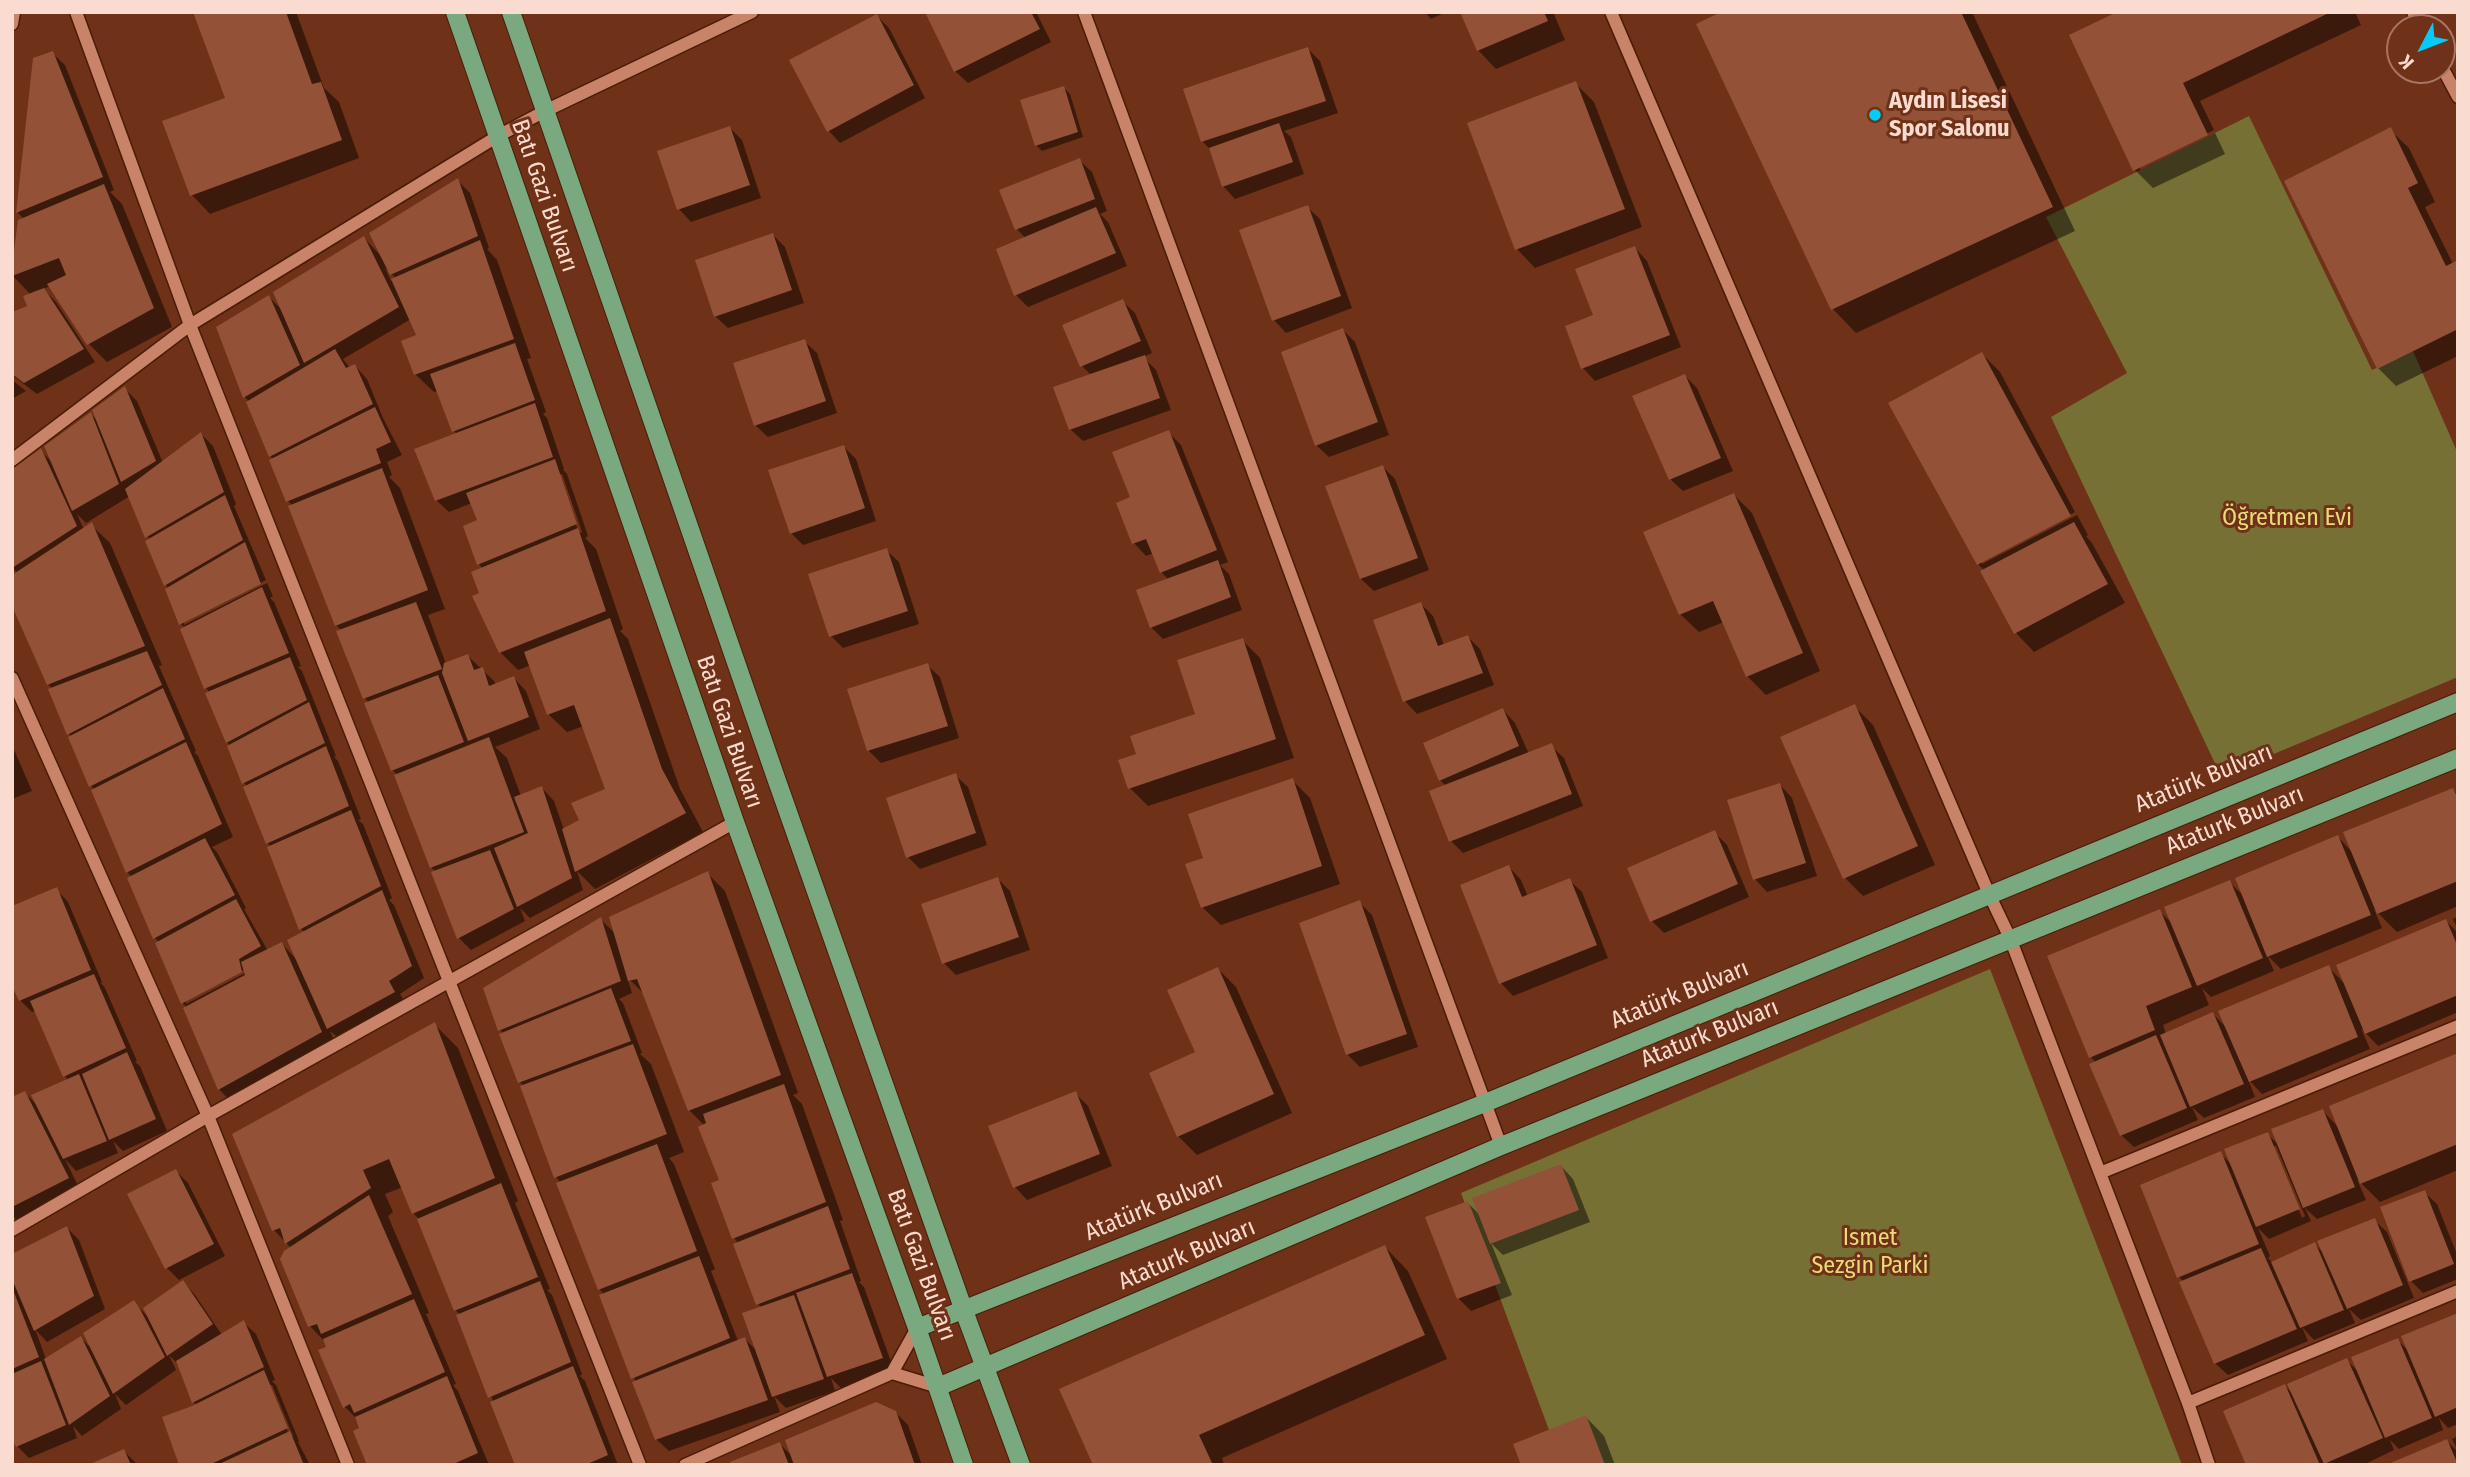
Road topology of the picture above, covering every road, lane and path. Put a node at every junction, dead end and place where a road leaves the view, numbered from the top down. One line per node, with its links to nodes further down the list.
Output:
1 (14, 12): 8 (street)
2 (76, 12): 11 (street)
3 (455, 12): 10 (main road, Batı Gazi Bulvarı)
4 (511, 12): 9 (main road, Batı Gazi Bulvarı)
5 (752, 12): 9 (street)
6 (1084, 12): 21 (street)
7 (1611, 12): 17 (street)
8 (12, 24)
9 (545, 111): 10 (street); 27 (main road, Batı Gazi Bulvarı)
10 (498, 136): 11 (street); 16 (main road, Batı Gazi Bulvarı)
11 (190, 325): 12 (street); 19 (street)
12 (12, 460)
13 (12, 678): 22 (street)
14 (2458, 702): 17 (main road, Atatürk Bulvarı)
15 (2458, 758): 18 (main road, Ataturk Bulvarı)
16 (734, 822): 19 (street); 28 (main road, Batı Gazi Bulvarı)
17 (1989, 894): 18 (street); 21 (main road, Atatürk Bulvarı)
18 (2011, 938): 23 (main road, Ataturk Bulvarı); 24 (street)
19 (448, 983): 22 (street); 34 (street)
20 (2458, 1026): 24 (street)
21 (1485, 1102): 23 (street); 27 (main road, Atatürk Bulvarı)
22 (208, 1116): 25 (street); 33 (street)
23 (1501, 1146): 29 (main road, Ataturk Bulvarı)
24 (2100, 1173): 32 (street)
25 (12, 1230)
26 (2458, 1292): 32 (street)
27 (963, 1308): 28 (main road, Atatürk Bulvarı); 29 (main road, Batı Gazi Bulvarı)
28 (918, 1328): 30 (street); 31 (main road, Batı Gazi Bulvarı)
29 (986, 1368): 31 (main road, Ataturk Bulvarı); 37 (main road, Batı Gazi Bulvarı)
30 (892, 1373): 31 (street); 35 (street)
31 (938, 1387): 36 (main road, Batı Gazi Bulvarı)
32 (2188, 1403): 38 (street)
33 (348, 1465)
34 (640, 1465)
35 (685, 1465)
36 (964, 1465)
37 (1021, 1465)
38 (2209, 1465)

